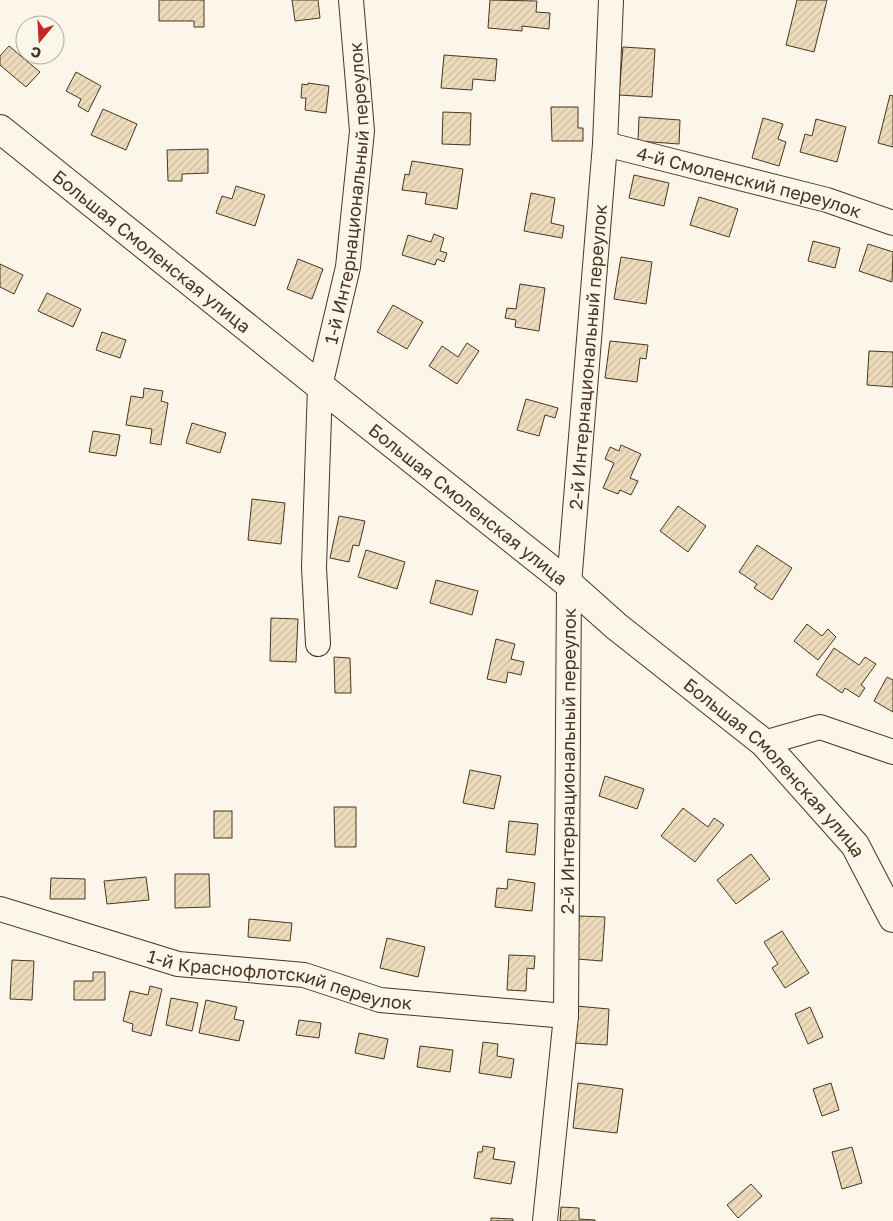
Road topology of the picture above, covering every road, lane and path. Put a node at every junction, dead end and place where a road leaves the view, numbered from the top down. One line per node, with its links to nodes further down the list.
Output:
1 (351, 0): 6 (street, 1-й Интернациональный переулок)
2 (611, 0): 4 (street, 2-й Интернациональный переулок)
3 (0, 129): 6 (main road, Большая Смоленская улица)
4 (605, 144): 5 (street, 4-й Смоленский переулок); 7 (street, 2-й Интернациональный переулок)
5 (893, 223)
6 (320, 386): 7 (main road, Большая Смоленская улица); 8 (street, 1-й Интернациональный переулок)
7 (569, 584): 9 (main road, Большая Смоленская улица); 13 (street, 2-й Интернациональный переулок)
8 (318, 644)
9 (764, 743): 10 (street); 12 (main road, Большая Смоленская улица)
10 (893, 752)
11 (0, 909): 13 (street, 1-й Краснофлотский переулок)
12 (893, 918)
13 (566, 1016): 14 (street, 2-й Интернациональный переулок)
14 (545, 1221)

